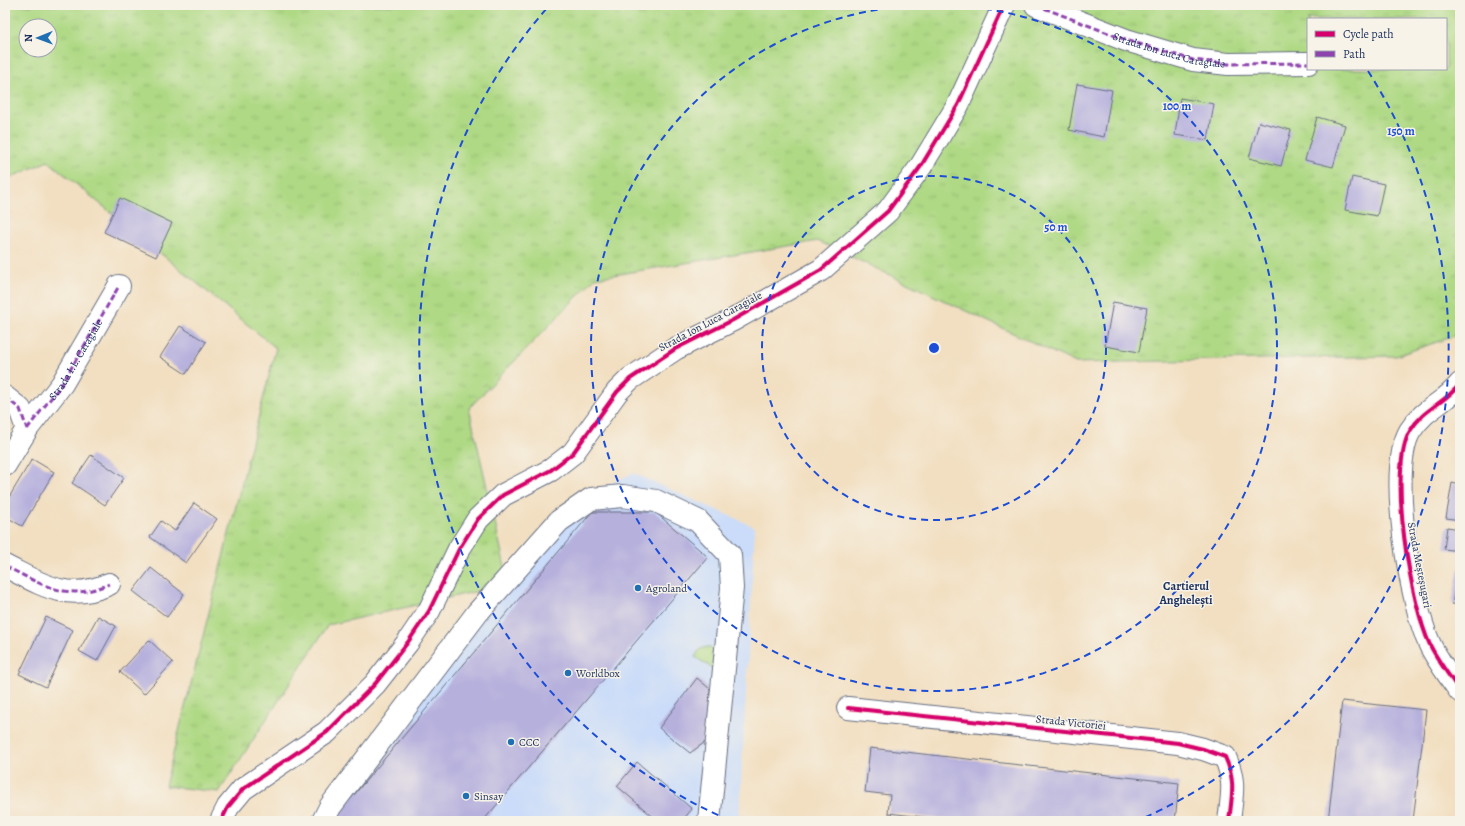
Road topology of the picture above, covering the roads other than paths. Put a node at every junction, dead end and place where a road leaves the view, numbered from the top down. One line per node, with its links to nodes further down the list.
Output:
1 (1004, 5): 13 (street, Strada Ion Luca Caragiale)
2 (1036, 5): 3 (street, Strada Ion Luca Caragiale)
3 (1307, 63)
4 (119, 286): 7 (street, Strada I.L. Caragiale)
5 (1460, 384): 11 (street, Strada Meșteșugari)
6 (5, 397): 7 (street)
7 (27, 429): 8 (street, Strada I.L. Caragiale)
8 (5, 465)
9 (5, 566): 10 (street)
10 (108, 584)
11 (1460, 691)
12 (848, 708): 16 (street, Strada Victoriei)
13 (221, 821)
14 (323, 821): 15 (street)
15 (709, 821)
16 (1230, 821)

